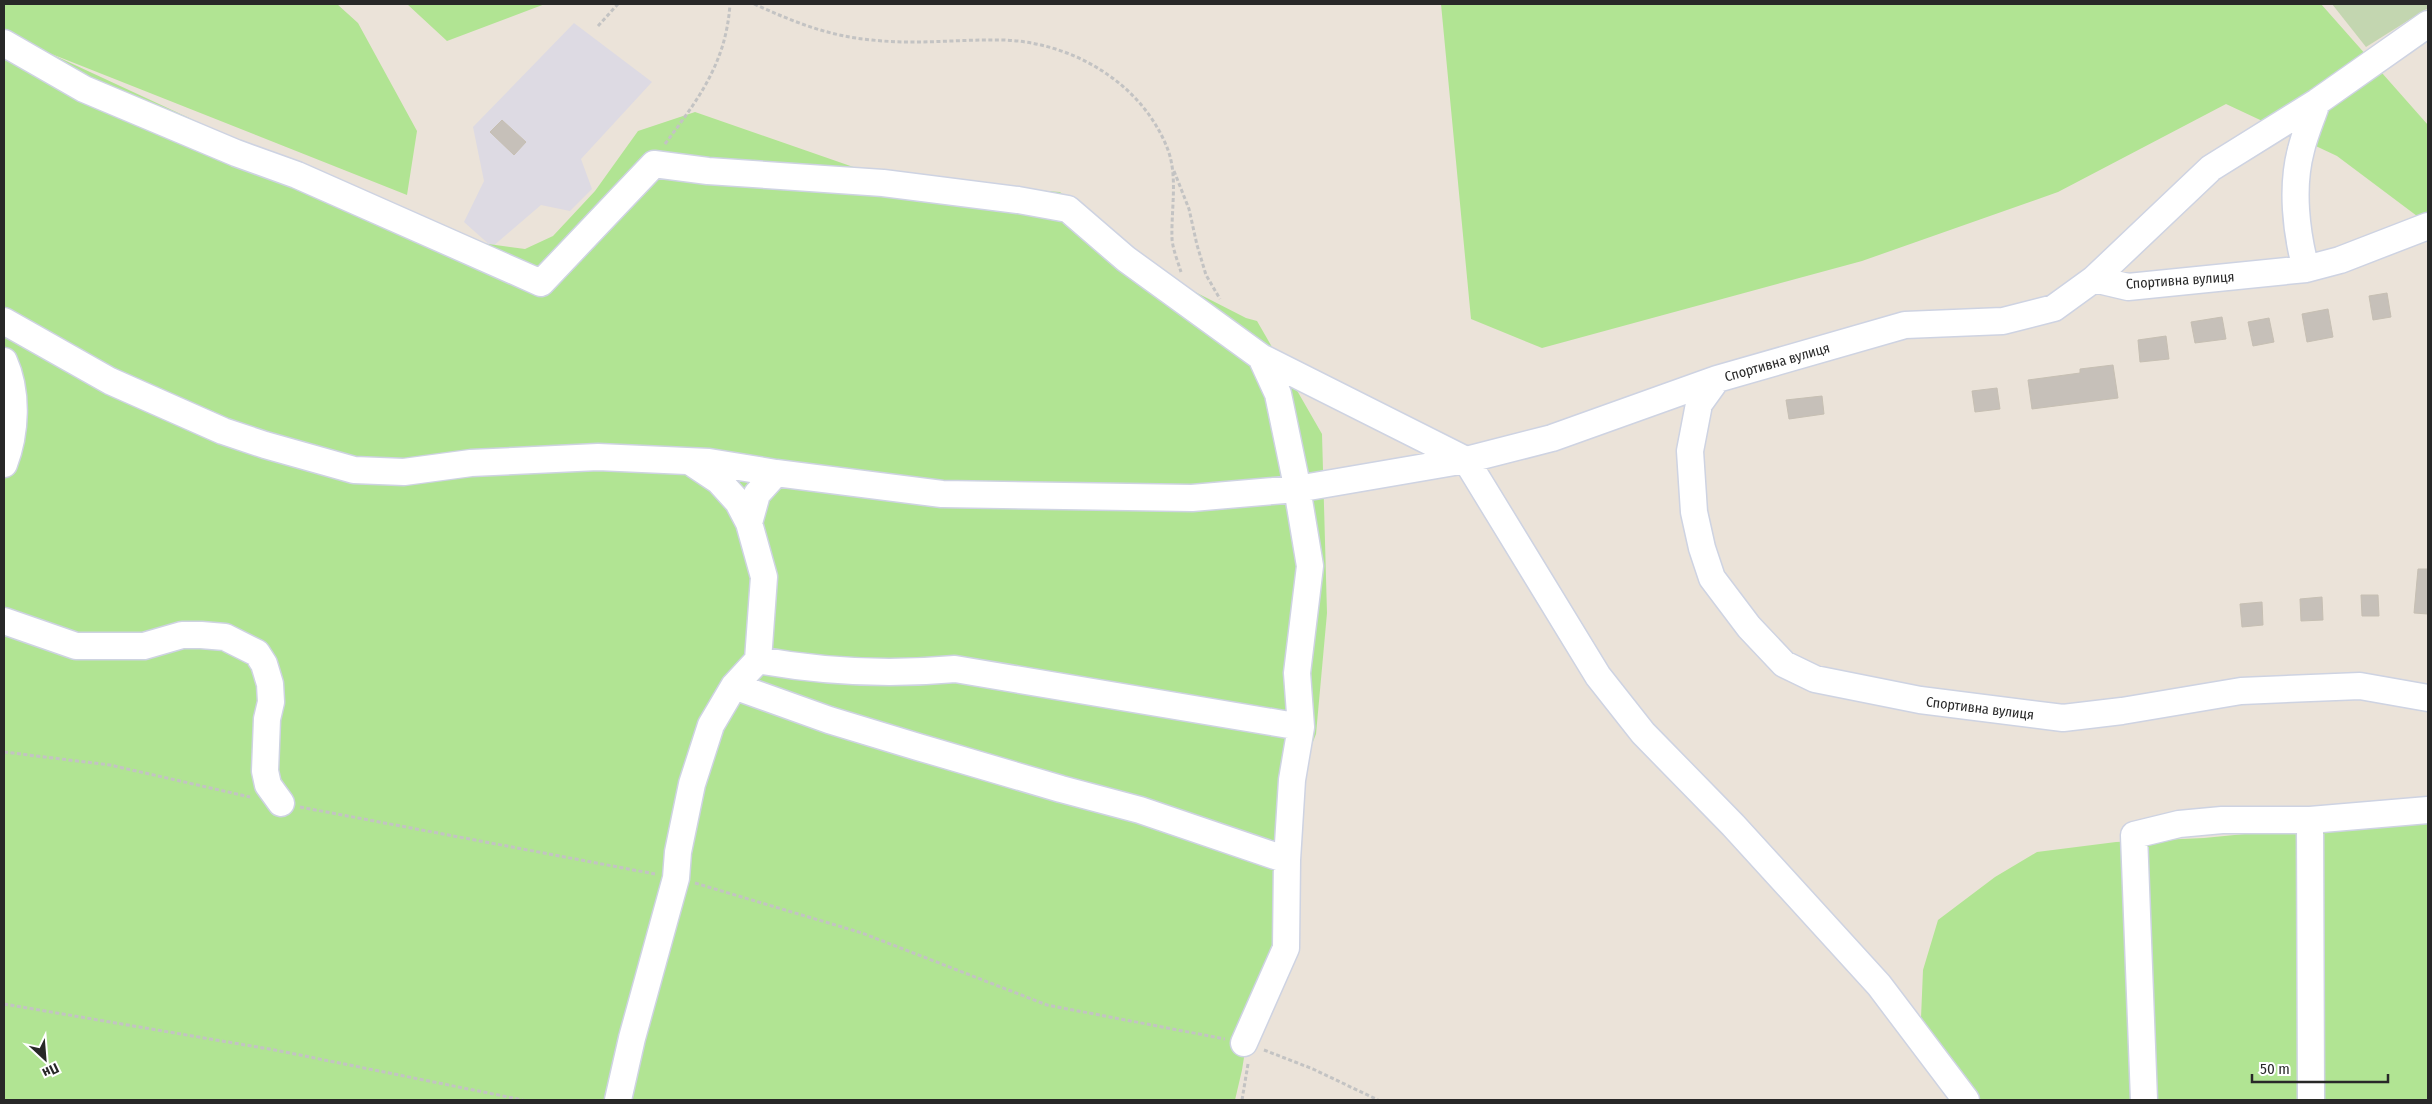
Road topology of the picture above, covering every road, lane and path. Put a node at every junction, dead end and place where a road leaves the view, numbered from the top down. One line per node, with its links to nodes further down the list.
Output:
1 (618, 4): 5 (path)
2 (730, 4): 8 (path)
3 (754, 4): 9 (path)
4 (2428, 24): 7 (street)
5 (598, 26)
6 (4, 44): 8 (street)
7 (2317, 102): 11 (street); 12 (street)
8 (654, 164): 16 (street)
9 (1173, 168): 13 (path); 14 (path)
10 (2428, 226): 11 (street, Спортивна вулиця)
11 (2306, 269): 12 (street, Спортивна вулиця)
12 (2094, 279): 18 (street, Спортивна вулиця)
13 (1183, 282)
14 (1224, 306)
15 (4, 321): 20 (street)
16 (1261, 358): 19 (street); 23 (street)
17 (4, 362): 21 (street)
18 (1716, 379): 19 (street); 28 (street, Спортивна вулиця)
19 (1466, 460): 23 (street); 42 (street)
20 (689, 461): 22 (street); 24 (street)
21 (4, 464)
22 (776, 473): 23 (street); 24 (street)
23 (1297, 489): 29 (street)
24 (749, 523): 26 (street)
25 (4, 621): 31 (street)
26 (758, 660): 27 (street); 29 (street)
27 (734, 686): 34 (street); 35 (street)
28 (2428, 698)
29 (1301, 727): 34 (street)
30 (4, 752): 31 (path)
31 (281, 803): 35 (path)
32 (2428, 810): 33 (street)
33 (2310, 820): 43 (street); 44 (street)
34 (1287, 860): 37 (street)
35 (676, 878): 37 (path); 39 (street)
36 (4, 1004): 38 (path)
37 (1244, 1043): 40 (path); 41 (path)
38 (523, 1100)
39 (618, 1100)
40 (1242, 1100)
41 (1378, 1100)
42 (1966, 1100)
43 (2144, 1100)
44 (2311, 1100)

